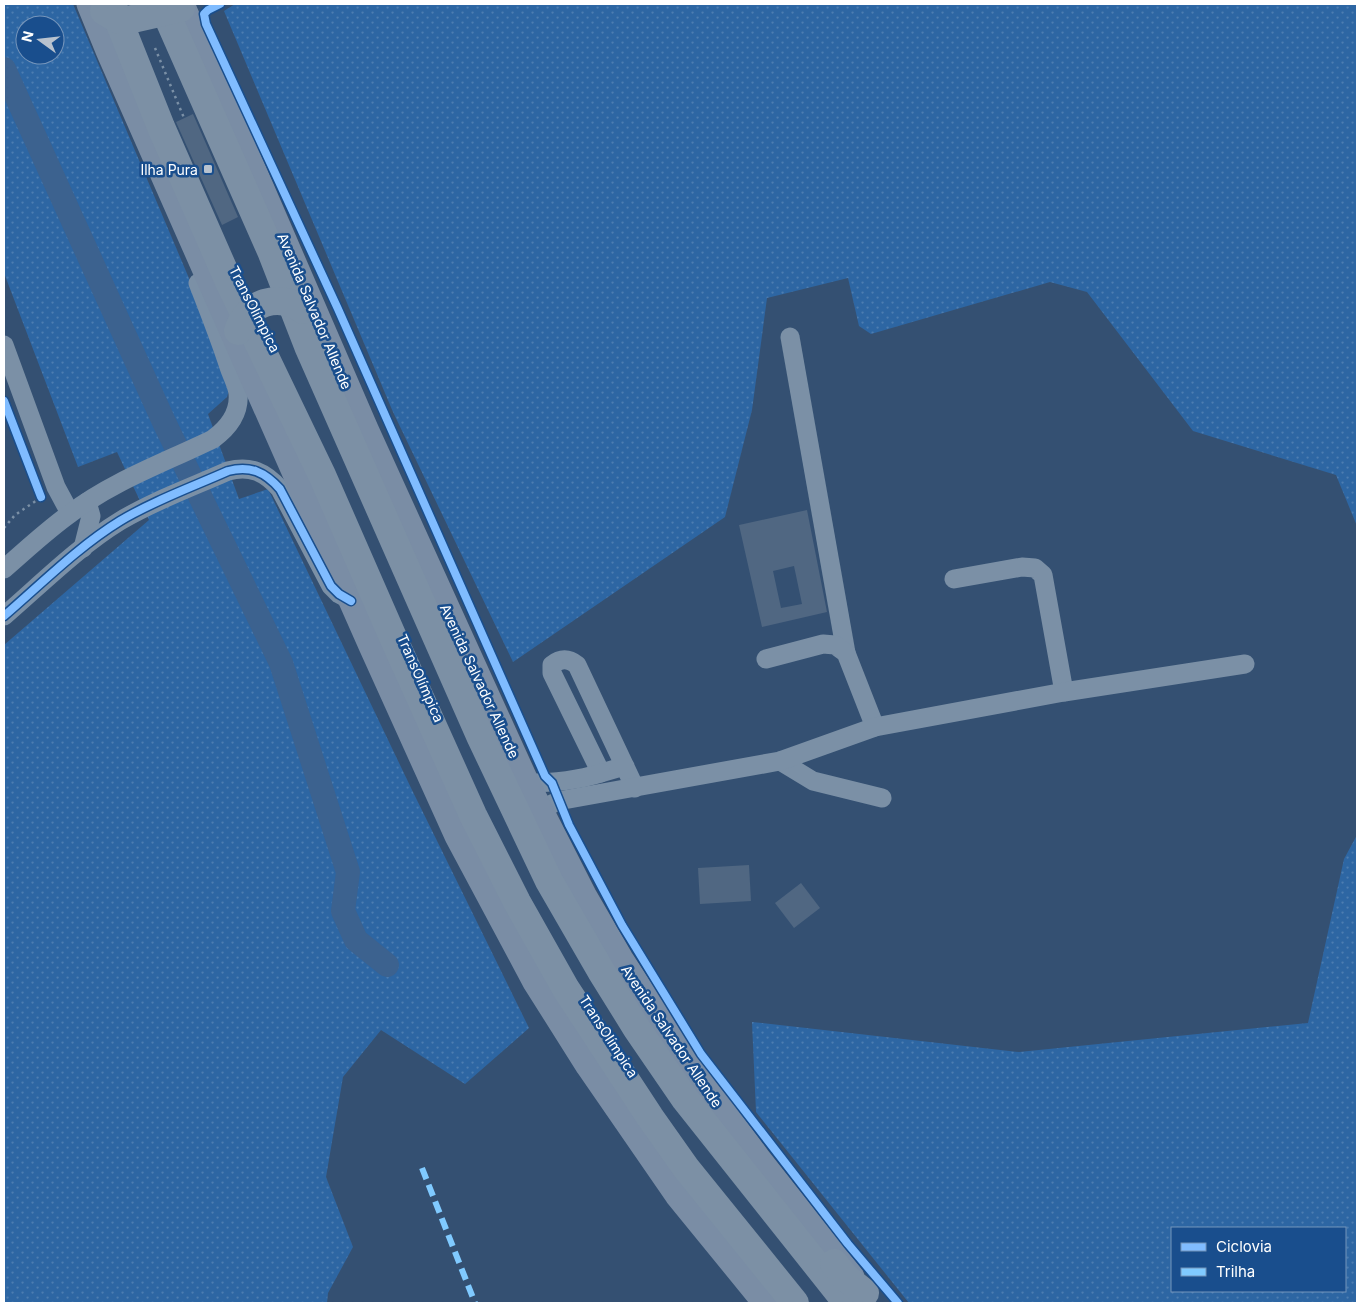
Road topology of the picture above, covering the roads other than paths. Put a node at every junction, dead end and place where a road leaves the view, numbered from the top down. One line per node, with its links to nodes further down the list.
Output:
1 (89, 4): 3 (main road)
2 (151, 14): 4 (highway, Avenida Salvador Allende); 5 (highway); 8 (main road, Avenida Salvador Allende)
3 (197, 251): 5 (main road); 9 (street)
4 (286, 302): 5 (highway); 8 (highway); 29 (highway, Avenida Salvador Allende); 34 (street, TransOlímpica)
5 (245, 321): 14 (main road); 28 (highway); 33 (street, TransOlímpica)
6 (790, 336): 16 (street)
7 (4, 345): 10 (street)
8 (366, 429): 24 (main road, Avenida Salvador Allende)
9 (87, 502): 10 (street); 11 (street)
10 (70, 513): 12 (street)
11 (84, 548): 14 (street); 15 (street)
12 (4, 569)
13 (954, 579): 19 (street)
14 (351, 601): 30 (main road)
15 (4, 616)
16 (846, 653): 17 (street); 20 (street)
17 (766, 659)
18 (1245, 664): 19 (street)
19 (1064, 692): 20 (street)
20 (875, 727): 21 (street)
21 (780, 761): 25 (street); 26 (street)
22 (625, 766): 23 (street); 23 (street); 25 (street)
23 (601, 773): 24 (street)
24 (526, 782): 27 (main road, Avenida Salvador Allende)
25 (635, 788): 27 (street)
26 (882, 798)
27 (540, 810): 29 (main road, Avenida Salvador Allende)
28 (686, 1168): 31 (highway); 32 (highway)
29 (862, 1300)
30 (765, 1303)
31 (776, 1303)
32 (794, 1303)
33 (807, 1303)
34 (832, 1303)

